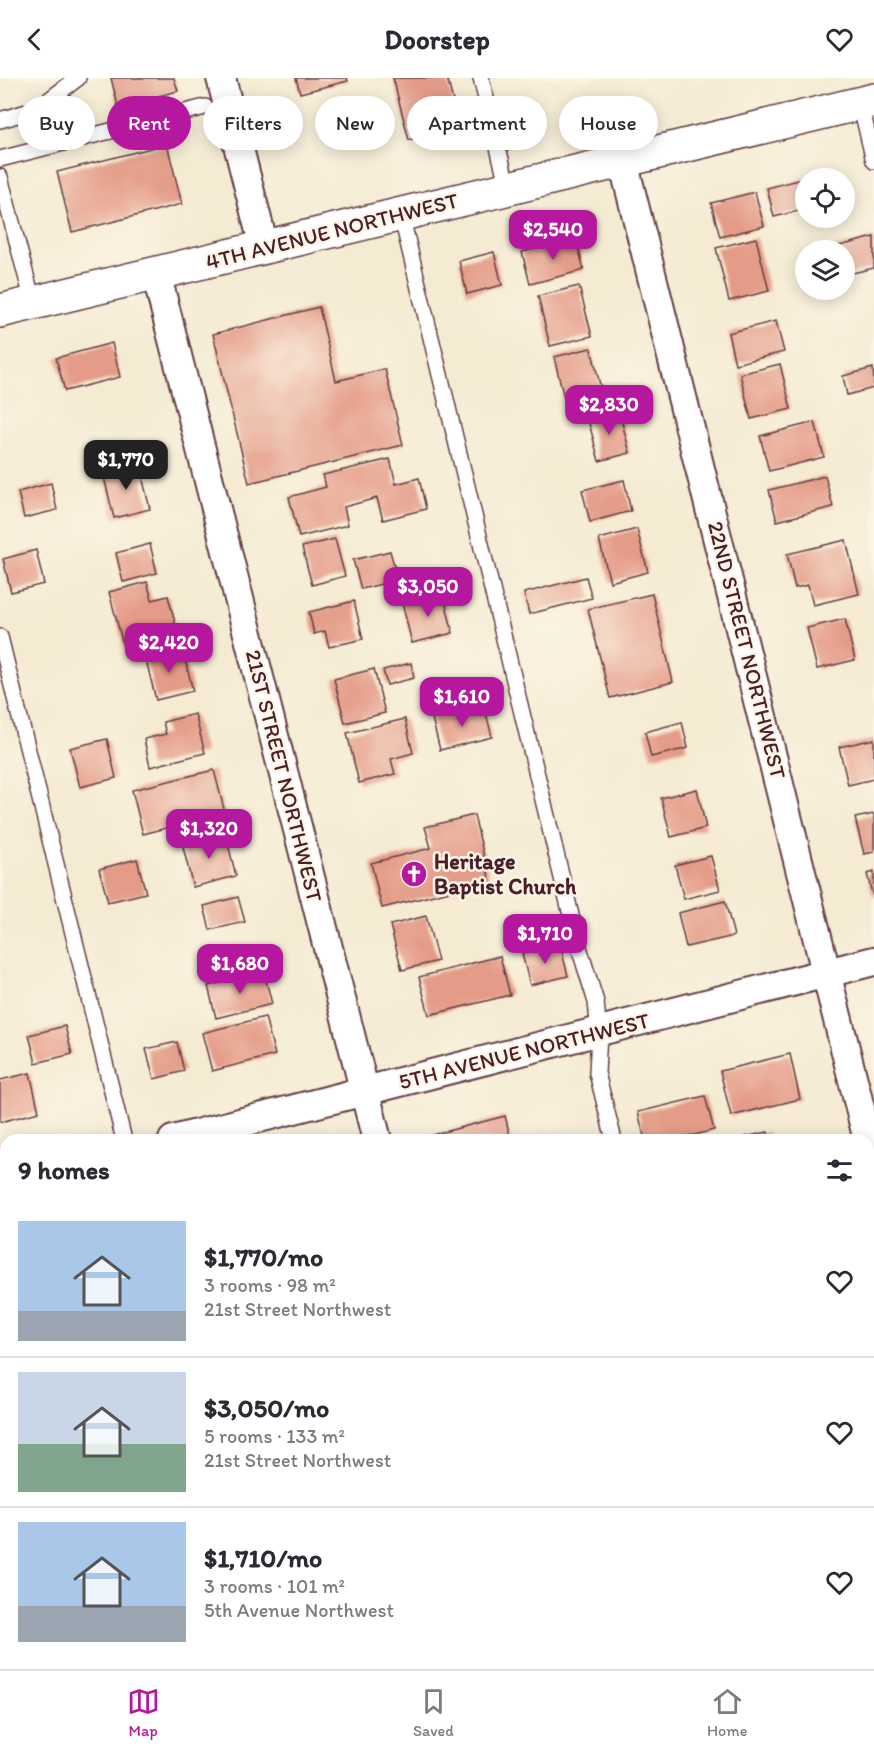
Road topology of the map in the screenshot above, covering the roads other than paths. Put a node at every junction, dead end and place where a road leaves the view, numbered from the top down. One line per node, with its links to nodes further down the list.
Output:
1 (78, 78): 6 (lane)
2 (221, 78): 13 (street)
3 (482, 78): 11 (lane)
4 (867, 101): 8 (main road, 4TH AVENUE NORTHWEST); 9 (lane)
5 (203, 108): 7 (lane)
6 (0, 120)
7 (0, 159)
8 (623, 161): 11 (main road, 4TH AVENUE NORTHWEST); 19 (street, 22ND STREET NORTHWEST)
9 (874, 161)
10 (0, 177): 15 (lane)
11 (508, 188): 12 (main road, 4TH AVENUE NORTHWEST)
12 (401, 214): 13 (main road, 4TH AVENUE NORTHWEST); 20 (lane)
13 (264, 247): 14 (main road, 4TH AVENUE NORTHWEST)
14 (156, 273): 15 (main road, 4TH AVENUE NORTHWEST); 21 (street, 21ST STREET NORTHWEST)
15 (33, 302): 16 (main road, 4TH AVENUE NORTHWEST)
16 (0, 311)
17 (0, 638): 22 (lane)
18 (874, 962): 19 (street, 5TH AVENUE NORTHWEST)
19 (825, 973): 20 (street, 5TH AVENUE NORTHWEST); 26 (street, 22ND STREET NORTHWEST)
20 (599, 1033): 21 (street, 5TH AVENUE NORTHWEST); 25 (lane)
21 (366, 1090): 23 (street, 5TH AVENUE NORTHWEST); 24 (street, 21ST STREET NORTHWEST)
22 (123, 1134)
23 (196, 1134)
24 (376, 1134)
25 (612, 1134)
26 (867, 1134)

